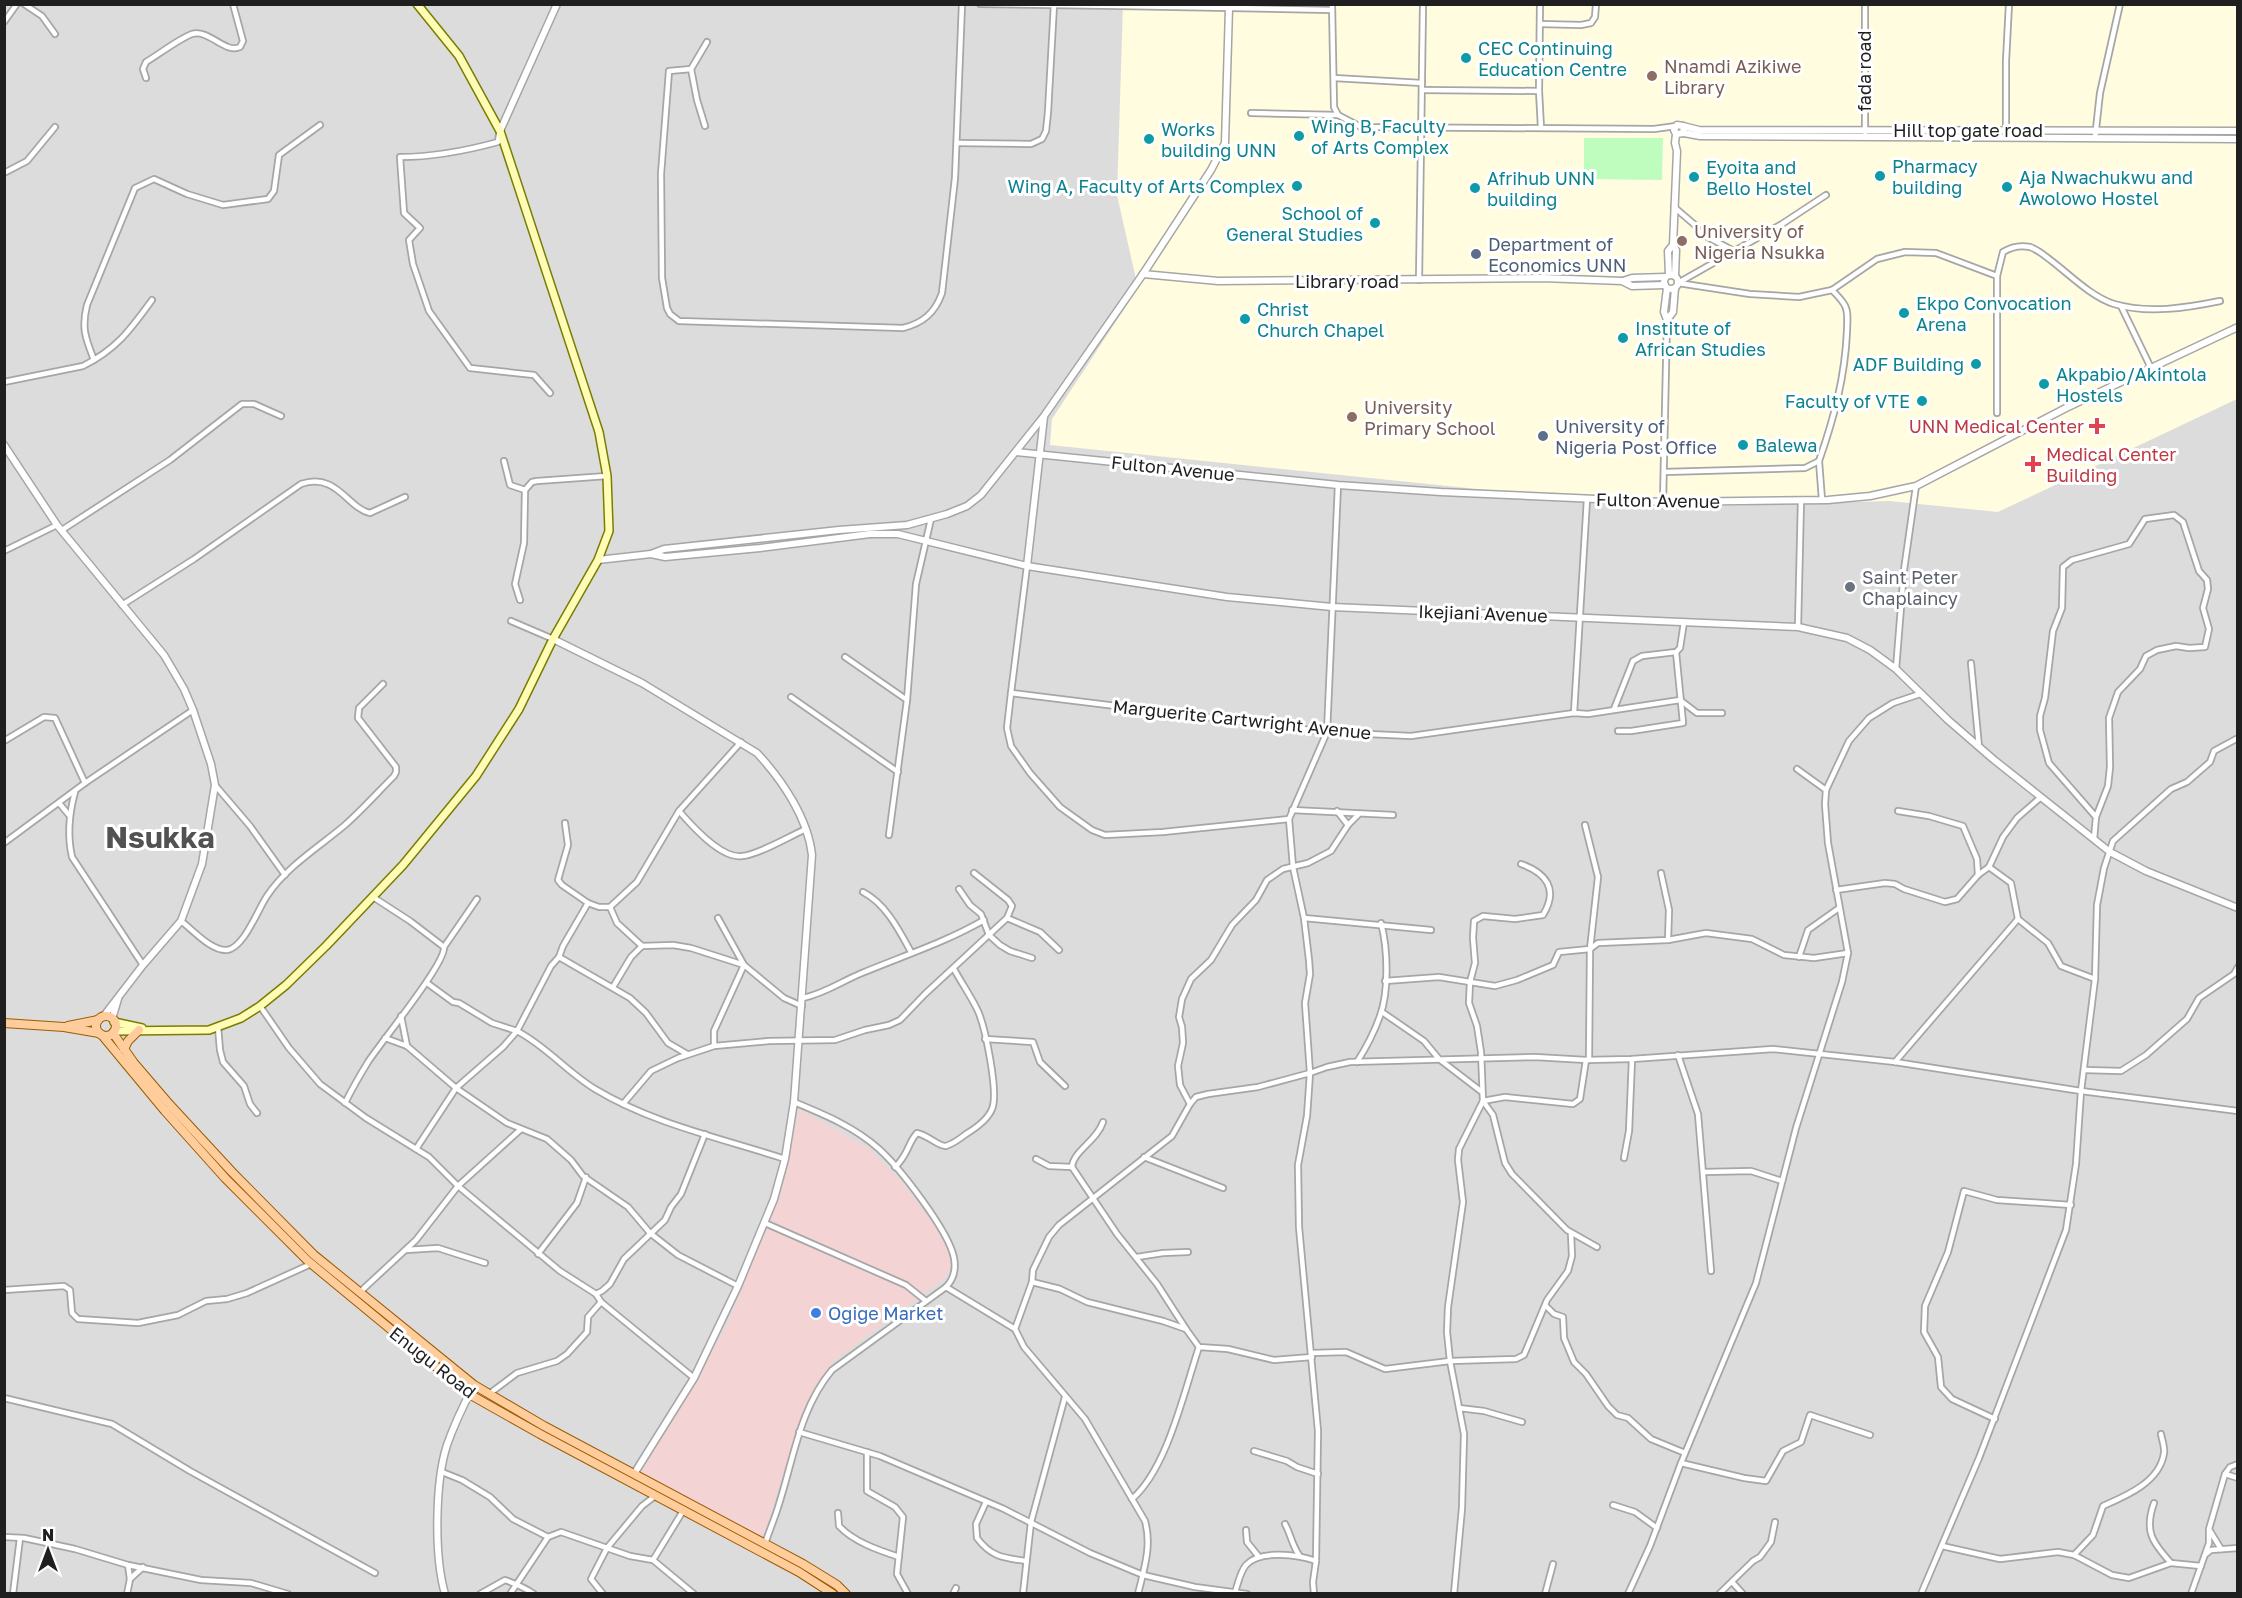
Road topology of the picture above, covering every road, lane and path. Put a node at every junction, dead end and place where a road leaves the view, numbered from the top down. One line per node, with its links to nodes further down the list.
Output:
1 (17, 4): 18 (street)
2 (24, 4): 20 (street)
3 (233, 4): 23 (street)
4 (417, 4): 37 (main road)
5 (557, 4): 37 (street)
6 (962, 4): 44 (street)
7 (980, 4): 14 (street)
8 (1423, 4): 25 (street, Library road)
9 (1540, 4): 19 (street)
10 (1596, 4): 19 (street)
11 (1865, 4): 40 (street, fada road)
12 (2009, 4): 35 (street)
13 (2120, 4): 36 (street)
14 (1054, 5): 15 (street); 44 (street)
15 (1120, 5): 17 (street)
16 (1332, 7): 17 (street); 24 (street)
17 (1229, 8): 49 (street)
18 (4, 22)
19 (1540, 24): 27 (street)
20 (55, 34)
21 (707, 42): 22 (street)
22 (691, 69): 31 (street); 44 (street)
23 (146, 78)
24 (1334, 78): 25 (street); 29 (street)
25 (1422, 83): 26 (street, Library road)
26 (1422, 90): 27 (street); 32 (street, Library road)
27 (1539, 91): 34 (street)
28 (1251, 113): 29 (street)
29 (1338, 114): 32 (street)
30 (320, 125): 60 (street)
31 (705, 126)
32 (1421, 126): 34 (street); 51 (street, Library road)
33 (55, 127): 45 (street)
34 (1540, 128): 38 (street)
35 (2006, 130): 36 (street, Hill top gate road); 40 (street, Hill top gate road); 41 (street)
36 (2095, 130): 39 (street, Hill top gate road); 42 (street)
37 (500, 131): 63 (street); 73 (main road)
38 (1679, 131): 40 (street, Hill top gate road); 40 (street); 47 (street)
39 (2238, 131)
40 (1865, 134): 41 (street)
41 (2006, 138): 42 (street)
42 (2095, 138): 43 (street)
43 (2238, 139)
44 (957, 143)
45 (4, 173)
46 (1826, 195): 48 (street)
47 (1674, 207): 48 (street); 52 (street)
48 (1734, 251): 53 (street)
49 (1143, 274): 51 (street, Library road); 66 (street)
50 (1997, 276): 54 (street); 57 (street); 64 (street)
51 (1419, 280): 52 (street)
52 (1668, 280): 53 (street); 53 (street); 58 (street)
53 (1677, 285): 54 (street); 58 (street)
54 (1832, 290): 71 (street)
55 (152, 300): 60 (street)
56 (2220, 301): 57 (street)
57 (2121, 305): 61 (street)
58 (1667, 320): 72 (street)
59 (2238, 327): 61 (street, Fulton Avenue)
60 (94, 360): 62 (street)
61 (2151, 368): 75 (street, Fulton Avenue)
62 (4, 382)
63 (550, 393)
64 (1997, 413)
65 (280, 416): 83 (street)
66 (1044, 416): 68 (street); 69 (street)
67 (4, 445): 83 (street)
68 (1016, 452): 69 (street, Fulton Avenue); 82 (street)
69 (1041, 453): 74 (street, Fulton Avenue); 88 (street)
70 (504, 461): 76 (street)
71 (1819, 461): 72 (street); 80 (street)
72 (1664, 472): 81 (street)
73 (607, 476): 76 (street); 87 (main road)
74 (1338, 485): 78 (street, Fulton Avenue); 91 (street)
75 (1916, 486): 80 (street, Fulton Avenue); 100 (street)
76 (525, 490): 89 (street)
77 (405, 497): 90 (street)
78 (1587, 499): 81 (street, Fulton Avenue); 92 (street)
79 (1801, 500): 80 (street, Fulton Avenue); 81 (street, Fulton Avenue); 95 (street)
80 (1822, 500)
81 (1663, 502)
82 (931, 519): 84 (street); 86 (street)
83 (59, 528): 85 (street); 90 (street)
84 (925, 541): 86 (street, Ikejiani Avenue); 88 (street, Ikejiani Avenue); 105 (street)
85 (4, 550)
86 (651, 554): 87 (street)
87 (598, 560): 96 (main road)
88 (1027, 566): 91 (street, Ikejiani Avenue); 102 (street)
89 (519, 600)
90 (122, 605): 108 (street)
91 (1332, 607): 92 (street, Ikejiani Avenue); 112 (street)
92 (1580, 617): 94 (street, Ikejiani Avenue); 109 (street)
93 (511, 621): 96 (street)
94 (1684, 622): 95 (street, Ikejiani Avenue); 97 (street)
95 (1798, 627): 100 (street, Ikejiani Avenue)
96 (553, 639): 115 (street); 152 (main road)
97 (1676, 652): 106 (street); 107 (street)
98 (845, 657): 105 (street)
99 (1971, 663): 116 (street)
100 (1896, 669): 103 (street, Ikejiani Avenue)
101 (383, 684): 147 (street)
102 (1011, 693): 112 (street, Marguerite Cartwright Avenue); 133 (street)
103 (1920, 694): 116 (street, Ikejiani Avenue); 121 (street)
104 (790, 697): 118 (street)
105 (907, 700): 118 (street)
106 (1680, 700): 107 (street, Marguerite Cartwright Avenue); 110 (street); 111 (street)
107 (1614, 710): 109 (street, Marguerite Cartwright Avenue)
108 (193, 711): 119 (street); 120 (street)
109 (1574, 713): 112 (street, Marguerite Cartwright Avenue)
110 (1722, 713)
111 (1618, 731)
112 (1327, 732): 125 (street)
113 (2238, 738): 141 (street)
114 (4, 741): 119 (street)
115 (741, 742): 127 (street); 137 (street)
116 (1979, 747): 123 (street, Ikejiani Avenue)
117 (1797, 768): 121 (street)
118 (898, 772): 138 (street)
119 (85, 783): 122 (street)
120 (215, 785): 147 (street); 163 (street)
121 (1826, 790): 150 (street)
122 (76, 791): 124 (street); 129 (street)
123 (2041, 797): 139 (street, Ikejiani Avenue); 144 (street)
124 (59, 803): 129 (street); 140 (street)
125 (1292, 810): 126 (street); 133 (street)
126 (1337, 811): 130 (street); 135 (street)
127 (679, 812): 137 (street); 155 (street)
128 (1898, 812): 148 (street)
129 (69, 814): 178 (street)
130 (1359, 814): 131 (street); 135 (street)
131 (1393, 815)
132 (2096, 817): 132 (street); 139 (street)
133 (1289, 819): 143 (street)
134 (565, 823): 154 (street)
135 (1348, 825): 143 (street)
136 (1585, 825): 170 (street)
137 (806, 829): 187 (street)
138 (890, 835)
139 (2094, 839): 141 (street, Ikejiani Avenue)
140 (4, 843)
141 (2110, 852): 157 (street, Ikejiani Avenue); 181 (street)
142 (1521, 864): 183 (street)
143 (1293, 867): 160 (street); 227 (street)
144 (1989, 867): 148 (street); 161 (street)
145 (974, 873): 159 (street)
146 (1661, 873): 167 (street)
147 (285, 874): 163 (street)
148 (1978, 875): 150 (street)
149 (959, 889): 162 (street)
150 (1836, 890): 156 (street)
151 (863, 892): 172 (street)
152 (373, 897): 169 (street); 188 (main road)
153 (477, 899): 169 (street)
154 (588, 903): 155 (street); 174 (street)
155 (610, 907): 168 (street)
156 (1839, 908): 173 (street); 175 (street)
157 (2238, 908)
158 (718, 918): 177 (street)
159 (1007, 918): 166 (street); 171 (street)
160 (1304, 918): 164 (street); 218 (street)
161 (2018, 919): 181 (street); 216 (street)
162 (984, 920): 166 (street); 172 (street)
163 (182, 921): 178 (street)
164 (1380, 923): 165 (street); 182 (street)
165 (1431, 930)
166 (989, 934): 176 (street); 180 (street)
167 (1668, 940): 170 (street); 175 (street)
168 (642, 946): 177 (street); 185 (street)
169 (444, 947): 184 (street)
170 (1590, 949): 183 (street); 214 (street)
171 (1059, 951)
172 (911, 952): 187 (street)
173 (1848, 952): 175 (street); 208 (street)
174 (559, 957): 185 (street); 199 (street)
175 (1799, 957)
176 (1032, 958)
177 (744, 964): 189 (street); 206 (street)
178 (143, 965): 186 (street)
179 (2238, 967): 217 (street)
180 (954, 969): 203 (street); 204 (street)
181 (2095, 979): 217 (street)
182 (1385, 981): 183 (street); 190 (street)
183 (1470, 982): 212 (street)
184 (427, 983): 191 (street); 199 (street)
185 (613, 987): 209 (street)
186 (118, 998): 192 (street); 193 (street)
187 (803, 998): 189 (street)
188 (260, 1006): 196 (main road); 225 (street)
189 (802, 1006): 204 (street)
190 (1382, 1012): 211 (street); 215 (street)
191 (401, 1016): 202 (street); 205 (street)
192 (101, 1019): 193 (main road); 195 (main road); 201 (main road)
193 (113, 1020): 197 (main road); 200 (main road)
194 (4, 1023): 195 (main road)
195 (64, 1027): 201 (main road)
196 (218, 1027): 197 (main road); 229 (street)
197 (150, 1029): 198 (main road)
198 (139, 1030): 200 (main road); 207 (main road)
199 (517, 1031): 220 (street); 226 (street)
200 (114, 1032): 201 (main road); 207 (main road)
201 (101, 1034): 256 (main road, Enugu Road)
202 (385, 1038): 205 (street); 225 (street)
203 (985, 1039): 219 (street); 238 (street)
204 (799, 1042): 206 (street); 224 (street)
205 (407, 1046): 220 (street)
206 (714, 1046): 209 (street)
207 (124, 1049): 262 (main road)
208 (1819, 1053): 210 (street); 216 (street); 242 (street)
209 (687, 1054): 226 (street)
210 (1678, 1054): 213 (street); 240 (street)
211 (1439, 1059): 212 (street); 215 (street); 222 (street)
212 (1481, 1059): 214 (street); 222 (street)
213 (1632, 1059): 214 (street); 235 (street)
214 (1588, 1060): 223 (street)
215 (1357, 1062): 218 (street)
216 (1895, 1062): 221 (street)
217 (2085, 1070): 221 (street)
218 (1310, 1073): 227 (street); 270 (street)
219 (1065, 1086)
220 (456, 1088): 231 (street); 233 (street)
221 (2081, 1091): 228 (street); 246 (street)
222 (1482, 1092): 223 (street)
223 (1483, 1101): 249 (street); 271 (street)
224 (794, 1102): 236 (street); 238 (street)
225 (345, 1103): 233 (street)
226 (623, 1104): 232 (street)
227 (1190, 1104): 234 (street)
228 (2238, 1111)
229 (257, 1113)
230 (1102, 1122): 239 (street)
231 (520, 1130): 241 (street); 243 (street)
232 (705, 1134): 236 (street); 248 (street)
233 (416, 1149): 243 (street)
234 (1144, 1157): 244 (street); 245 (street)
235 (1624, 1158)
236 (785, 1159): 247 (street)
237 (1036, 1159): 239 (street)
238 (894, 1167): 260 (street)
239 (1072, 1167): 245 (street)
240 (1704, 1172): 242 (street); 257 (street)
241 (586, 1177): 248 (street); 253 (street)
242 (1782, 1181): 286 (street)
243 (458, 1186): 251 (street); 253 (street)
244 (1223, 1188)
245 (1094, 1199): 254 (street); 258 (street)
246 (2071, 1204): 279 (street); 279 (street)
247 (765, 1223): 259 (street); 264 (street)
248 (650, 1233): 259 (street); 263 (street)
249 (1571, 1234): 250 (street); 266 (street)
250 (1597, 1247)
251 (406, 1250): 255 (street); 262 (street)
252 (1188, 1252): 254 (street)
253 (538, 1254): 263 (street)
254 (1137, 1257): 268 (street)
255 (485, 1263)
256 (311, 1264): 261 (street); 274 (main road, Enugu Road)
257 (1711, 1271)
258 (1032, 1282): 267 (street); 268 (street)
259 (738, 1286): 272 (street)
260 (946, 1287): 264 (street); 267 (street)
261 (4, 1290)
262 (360, 1292): 273 (main road)
263 (596, 1294): 265 (street)
264 (926, 1301): 281 (street)
265 (601, 1302): 272 (street); 275 (street)
266 (1545, 1306): 271 (street); 286 (street)
267 (1015, 1329): 276 (street)
268 (1186, 1329): 269 (street)
269 (1199, 1347): 270 (street); 295 (street)
270 (1311, 1355): 271 (street); 291 (street)
271 (1450, 1361): 278 (street)
272 (694, 1378): 290 (street)
273 (474, 1385): 274 (street); 275 (main road)
274 (469, 1394): 289 (street); 294 (main road, Enugu Road)
275 (489, 1394): 290 (main road)
276 (1065, 1397): 295 (street); 302 (street)
277 (4, 1398): 330 (street)
278 (1460, 1408): 280 (street); 352 (street)
279 (1995, 1419): 311 (street)
280 (1522, 1422)
281 (799, 1432): 285 (street); 313 (street)
282 (2161, 1434): 318 (street)
283 (1870, 1435): 287 (street)
284 (1254, 1451): 291 (street)
285 (867, 1452): 296 (street); 319 (street)
286 (1685, 1453): 287 (street)
287 (1681, 1463): 304 (street)
288 (2238, 1464): 292 (street)
289 (442, 1472): 309 (street); 339 (street)
290 (633, 1474): 313 (main road)
291 (1318, 1474): 324 (street)
292 (2225, 1474): 293 (street); 305 (street)
293 (2238, 1478)
294 (655, 1496): 299 (main road, Enugu Road); 312 (street)
295 (1132, 1499): 331 (street)
296 (986, 1502): 302 (street); 323 (street)
297 (2154, 1503): 325 (street)
298 (1613, 1504): 304 (street)
299 (683, 1511): 313 (main road, Enugu Road); 322 (street)
300 (838, 1513): 319 (street)
301 (1775, 1521): 333 (street)
302 (1031, 1522): 323 (street); 331 (street)
303 (1285, 1524): 310 (street)
304 (1657, 1528): 354 (street)
305 (2209, 1529): 315 (street); 321 (street)
306 (1246, 1530): 320 (street)
307 (4, 1537): 308 (street)
308 (20, 1538): 327 (street); 336 (street)
309 (548, 1538): 312 (street); 334 (street)
310 (1292, 1546): 316 (street); 317 (street)
311 (1942, 1546): 318 (street); 357 (street)
312 (608, 1548): 322 (street); 343 (street)
313 (763, 1548): 345 (main road, Enugu Road); 346 (main road)
314 (2238, 1548): 315 (street)
315 (2221, 1549): 321 (street)
316 (1287, 1554): 317 (street); 320 (street)
317 (1299, 1555): 324 (street)
318 (2074, 1555): 325 (street)
319 (899, 1557): 347 (street)
320 (1260, 1557): 335 (street)
321 (2203, 1559): 328 (street)
322 (653, 1560): 344 (street)
323 (1026, 1561): 348 (street)
324 (1316, 1561): 351 (street)
325 (2171, 1563): 328 (street)
326 (1553, 1564): 353 (street)
327 (128, 1565): 329 (street); 332 (street)
328 (2201, 1566): 358 (street)
329 (143, 1567): 332 (street); 338 (street)
330 (375, 1573)
331 (1143, 1575): 335 (street); 349 (street)
332 (130, 1579): 337 (street)
333 (1733, 1582): 355 (street); 356 (street)
334 (518, 1583): 340 (street); 341 (street); 342 (street)
335 (1235, 1592): 350 (street)
336 (13, 1593)
337 (127, 1593)
338 (288, 1593)
339 (445, 1593)
340 (480, 1593)
341 (510, 1593)
342 (534, 1593)
343 (603, 1593)
344 (694, 1593)
345 (833, 1593)
346 (846, 1593)
347 (908, 1593)
348 (1023, 1593)
349 (1138, 1593)
350 (1247, 1593)
351 (1314, 1593)
352 (1454, 1593)
353 (1545, 1593)
354 (1628, 1593)
355 (1719, 1593)
356 (1743, 1593)
357 (1922, 1593)
358 (2191, 1593)

